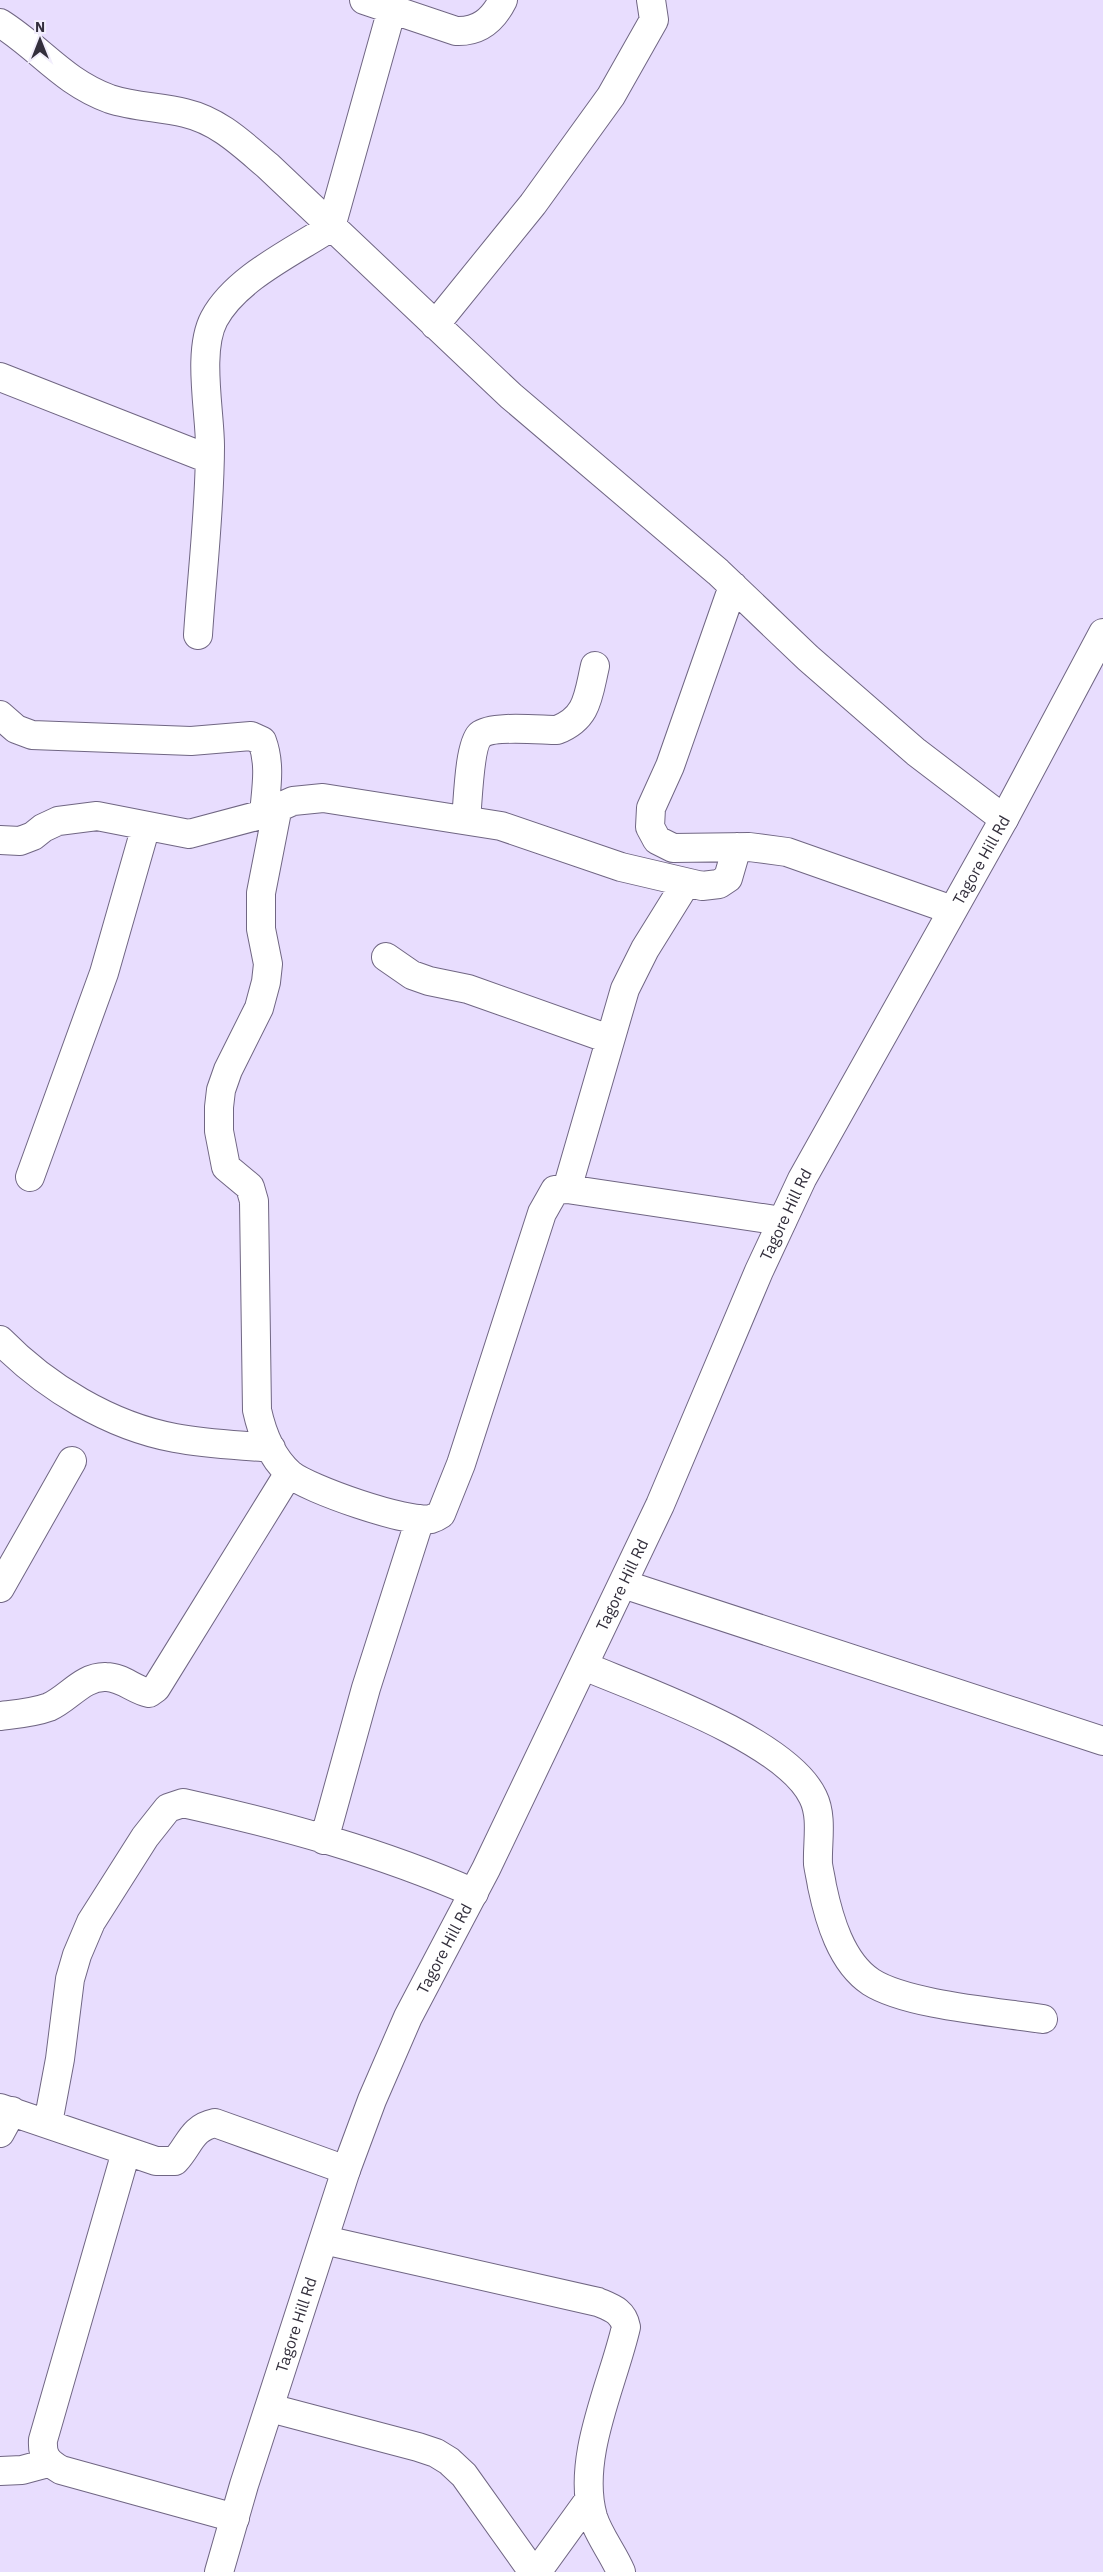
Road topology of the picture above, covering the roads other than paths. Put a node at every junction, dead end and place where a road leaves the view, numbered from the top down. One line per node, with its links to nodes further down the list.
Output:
1 (364, 0): 4 (street)
2 (503, 0): 4 (street)
3 (650, 0): 7 (street)
4 (392, 9): 6 (street)
5 (0, 23): 6 (street)
6 (332, 227): 7 (street); 9 (street)
7 (436, 325): 10 (street)
8 (0, 377): 9 (street)
9 (209, 459): 12 (street)
10 (725, 579): 17 (street); 20 (street)
11 (1103, 633): 17 (street, Tagore Hill Rd)
12 (198, 635)
13 (595, 666): 16 (street)
14 (0, 715): 15 (street)
15 (271, 810): 16 (street); 18 (street); 29 (street)
16 (466, 819): 21 (street)
17 (1004, 819): 22 (street, Tagore Hill Rd)
18 (146, 826): 19 (street); 25 (street)
19 (0, 840)
20 (737, 847): 21 (street); 22 (street)
21 (686, 883): 24 (street)
22 (952, 910): 27 (street, Tagore Hill Rd)
23 (386, 957): 24 (street)
24 (609, 1040): 26 (street)
25 (30, 1177)
26 (567, 1189): 27 (street); 32 (street)
27 (782, 1221): 33 (street, Tagore Hill Rd)
28 (0, 1340): 29 (street)
29 (271, 1448): 31 (street)
30 (72, 1461): 34 (street)
31 (289, 1473): 32 (street); 36 (street)
32 (420, 1519): 38 (street)
33 (623, 1584): 35 (street, Tagore Hill Rd); 37 (street)
34 (0, 1588)
35 (584, 1666): 39 (street, Tagore Hill Rd); 40 (street)
36 (0, 1716)
37 (1103, 1742)
38 (324, 1840): 39 (street); 42 (street)
39 (474, 1894): 44 (street, Tagore Hill Rd)
40 (1043, 2019)
41 (4, 2117): 42 (street)
42 (48, 2124): 43 (street)
43 (126, 2152): 44 (street); 47 (street)
44 (346, 2170): 45 (street, Tagore Hill Rd)
45 (324, 2240): 46 (street, Tagore Hill Rd); 49 (street)
46 (270, 2408): 50 (street, Tagore Hill Rd); 52 (street)
47 (48, 2463): 48 (street); 50 (street)
48 (0, 2471)
49 (589, 2500): 53 (street); 54 (street)
50 (235, 2518): 51 (street, Tagore Hill Rd)
51 (219, 2572)
52 (533, 2572)
53 (537, 2572)
54 (621, 2572)

